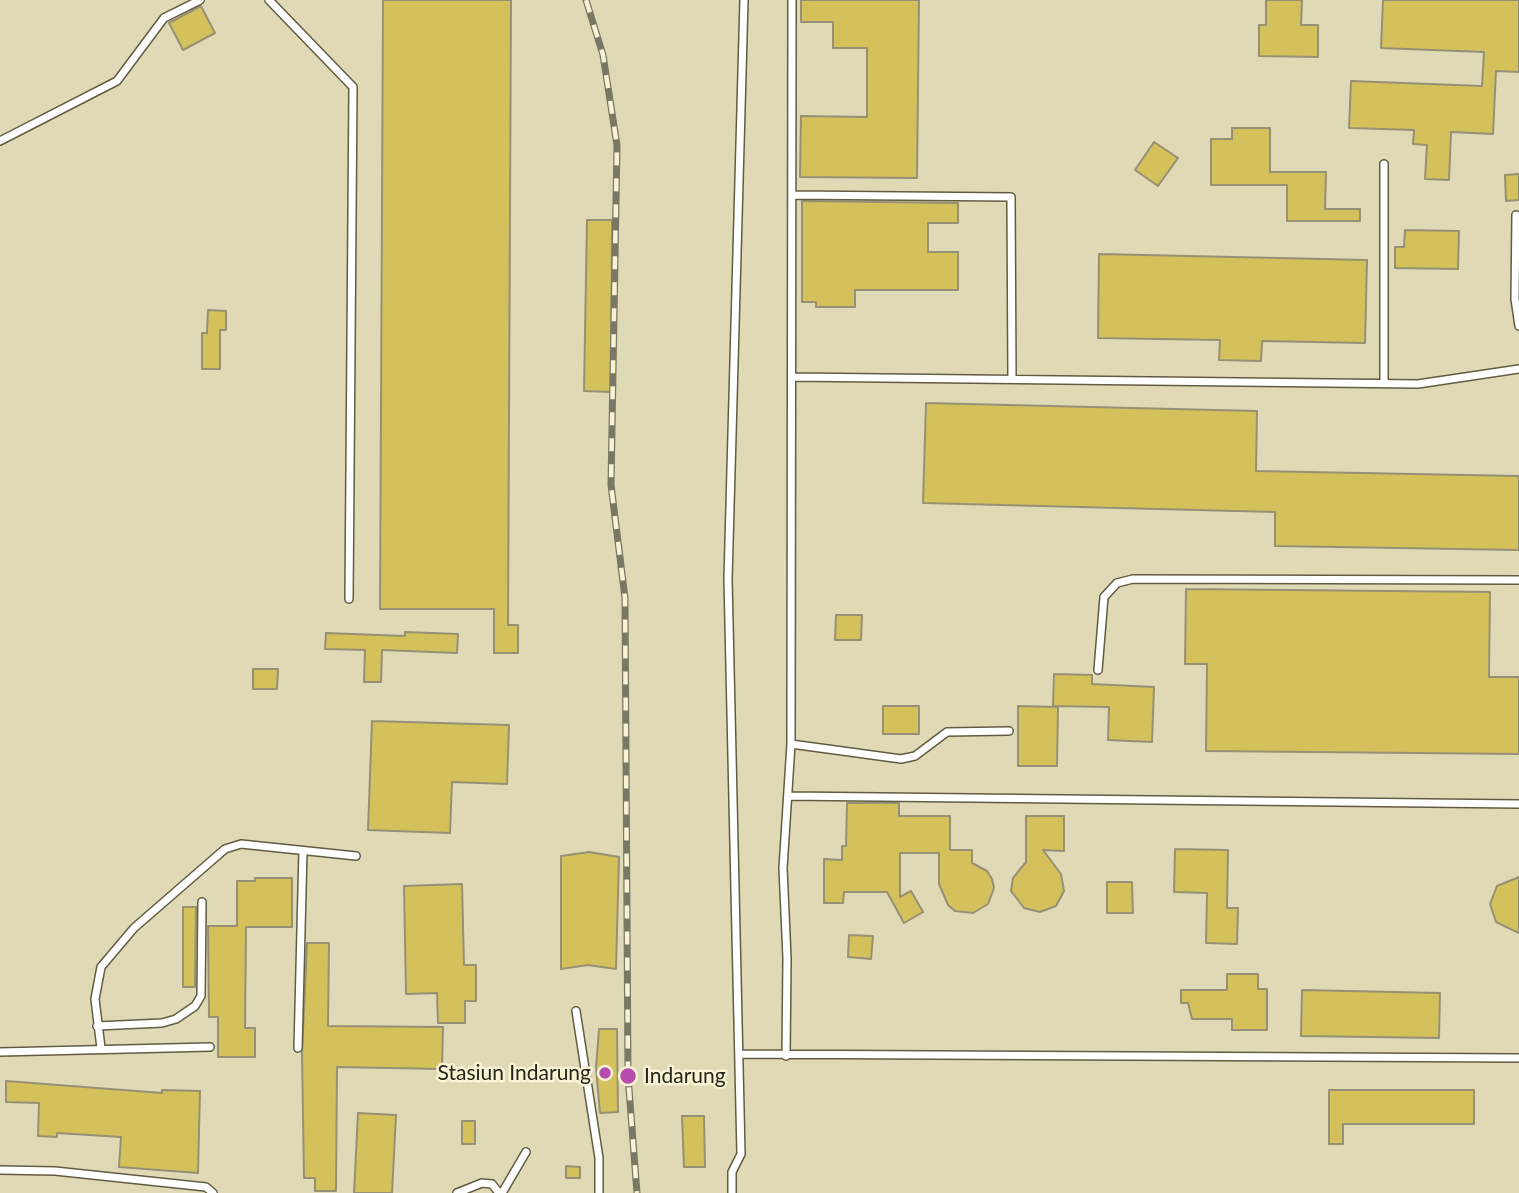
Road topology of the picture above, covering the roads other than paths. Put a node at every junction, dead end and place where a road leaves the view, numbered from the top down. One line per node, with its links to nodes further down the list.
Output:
1 (200, 0): 5 (lane)
2 (269, 0): 15 (lane)
3 (744, 0): 30 (lane)
4 (792, 0): 7 (lane)
5 (0, 141)
6 (1384, 164): 13 (lane)
7 (792, 195): 11 (lane); 12 (lane)
8 (1516, 215): 9 (lane)
9 (1519, 326)
10 (1519, 369): 13 (lane)
11 (793, 377): 12 (lane); 18 (lane)
12 (1012, 379): 13 (lane)
13 (1384, 384)
14 (1519, 580): 16 (lane)
15 (349, 599)
16 (1098, 670)
17 (1009, 731): 18 (lane)
18 (791, 744): 19 (lane)
19 (788, 796): 20 (lane); 31 (lane)
20 (1519, 804)
21 (303, 851): 22 (lane); 25 (lane); 28 (lane)
22 (356, 856)
23 (202, 902): 25 (lane)
24 (576, 1011): 38 (lane)
25 (97, 1026): 27 (lane)
26 (210, 1046): 27 (lane)
27 (101, 1048): 29 (lane)
28 (298, 1048)
29 (0, 1052)
30 (739, 1054): 31 (lane); 39 (lane)
31 (786, 1056): 32 (lane)
32 (1519, 1058)
33 (526, 1152): 37 (lane)
34 (0, 1170): 35 (lane)
35 (214, 1193)
36 (457, 1193): 37 (lane)
37 (501, 1193)
38 (599, 1193)
39 (732, 1193)

